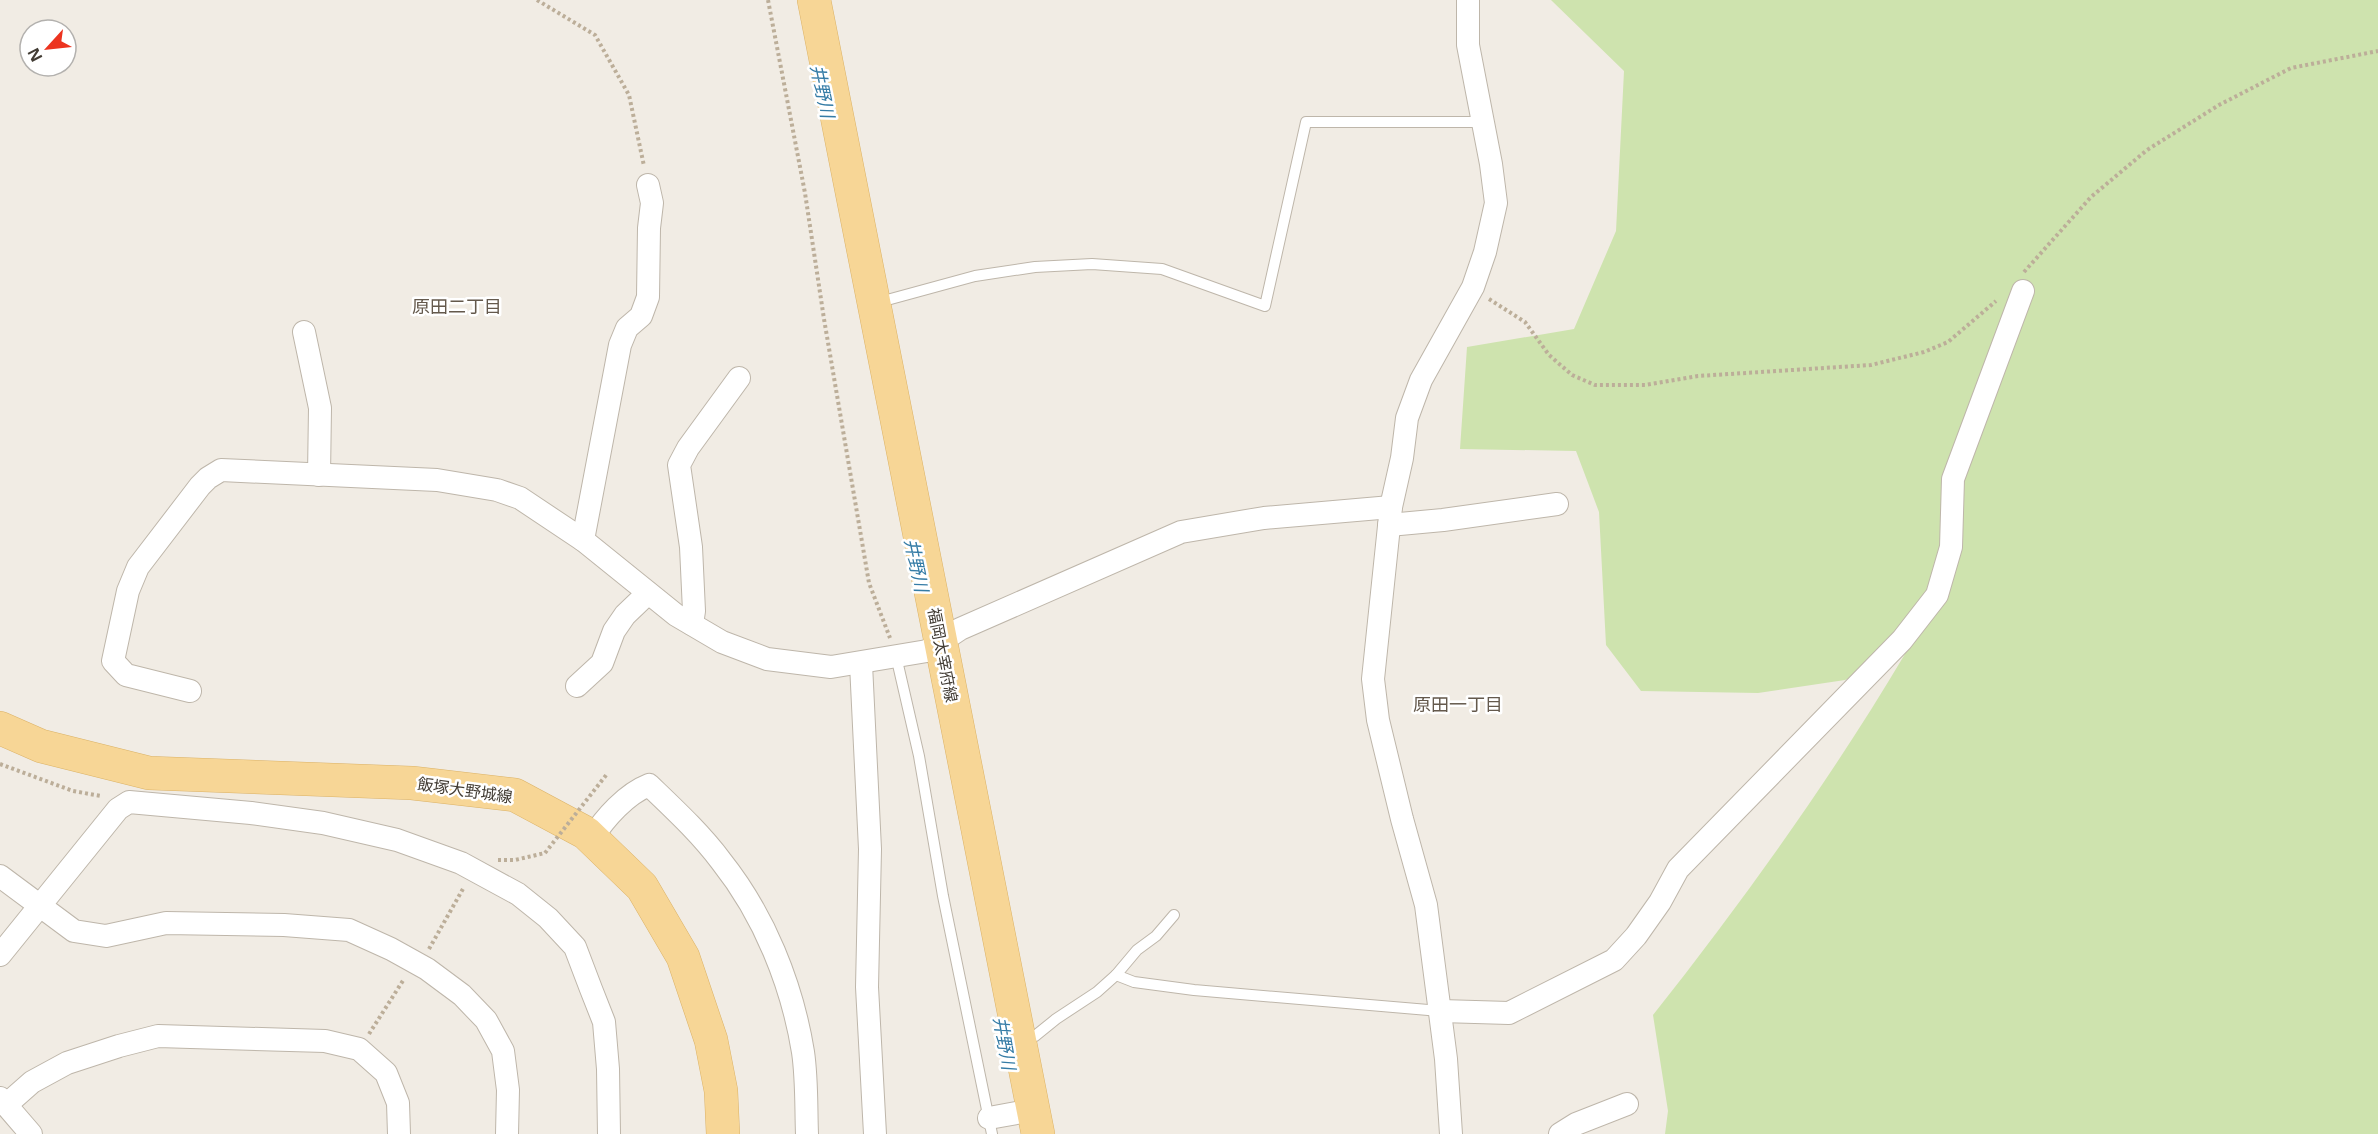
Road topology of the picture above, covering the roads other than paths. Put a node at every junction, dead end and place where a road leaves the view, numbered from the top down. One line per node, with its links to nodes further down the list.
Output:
1 (814, 0): 6 (main road, 福岡太宰府線)
2 (1468, 0): 3 (street)
3 (1483, 122): 6 (lane); 11 (street)
4 (648, 185): 12 (street)
5 (2020, 285): 27 (street)
6 (873, 304): 15 (main road, 福岡太宰府線)
7 (304, 332): 9 (street)
8 (739, 378): 14 (street)
9 (319, 475): 12 (street); 19 (street)
10 (1557, 504): 11 (street)
11 (1390, 516): 15 (street); 27 (street)
12 (583, 540): 13 (street)
13 (648, 593): 14 (street); 18 (street)
14 (692, 624): 17 (street)
15 (941, 641): 16 (street); 28 (main road, 福岡太宰府線)
16 (896, 656): 17 (street); 32 (lane)
17 (861, 664): 39 (street)
18 (578, 686)
19 (190, 691)
20 (0, 728): 21 (main road, 飯塚大野城線)
21 (592, 838): 37 (main road, 飯塚大野城線); 38 (street)
22 (0, 876): 23 (street)
23 (40, 907): 25 (street); 35 (street); 36 (street)
24 (1174, 915): 26 (lane)
25 (0, 955)
26 (1116, 975): 27 (lane); 28 (lane)
27 (1441, 1011): 40 (street)
28 (1019, 1040): 31 (main road, 福岡太宰府線)
29 (3, 1102): 33 (street); 34 (street)
30 (1627, 1104): 41 (street)
31 (1032, 1118): 32 (street)
32 (990, 1126)
33 (31, 1134)
34 (399, 1134)
35 (507, 1134)
36 (609, 1134)
37 (723, 1134)
38 (807, 1134)
39 (875, 1134)
40 (1451, 1134)
41 (1560, 1134)

